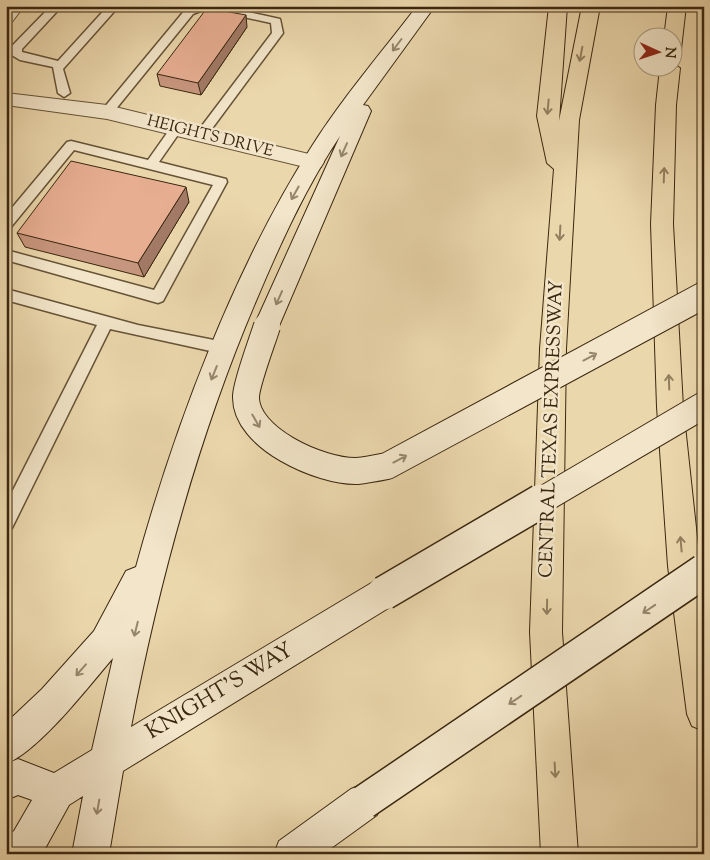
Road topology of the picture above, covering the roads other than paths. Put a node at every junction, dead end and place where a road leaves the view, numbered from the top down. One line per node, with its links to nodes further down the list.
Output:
1 (15, 6): 8 (main road)
2 (57, 6): 10 (lane)
3 (114, 6): 10 (lane)
4 (426, 6): 11 (main road, one-way to 11)
5 (558, 6): 21 (highway, one-way to 21)
6 (592, 6): 21 (highway, CENTRAL TEXAS EXPRESSWAY, one-way to 21)
7 (678, 6): 9 (highway)
8 (6, 18)
9 (675, 28)
10 (58, 67): 14 (lane)
11 (376, 72): 19 (main road); 25 (main road, one-way to 25, bridge)
12 (669, 78): 32 (highway, one-way to 12)
13 (6, 82): 14 (main road)
14 (64, 93): 16 (main road)
15 (6, 99): 16 (main road)
16 (107, 112): 17 (main road, HEIGHTS DRIVE); 18 (lane)
17 (176, 129): 18 (main road, HEIGHTS DRIVE); 20 (lane)
18 (201, 135): 19 (main road, HEIGHTS DRIVE)
19 (313, 162): 27 (main road, one-way to 27)
20 (151, 164): 22 (lane); 23 (lane)
21 (562, 184): 40 (highway, CENTRAL TEXAS EXPRESSWAY, one-way to 40)
22 (6, 224)
23 (6, 255)
24 (6, 294): 26 (lane)
25 (704, 295)
26 (106, 322): 27 (lane); 29 (lane)
27 (224, 348): 30 (main road, one-way to 30)
28 (704, 405): 34 (main road, KNIGHT'S WAY, bridge)
29 (6, 522)
30 (159, 538): 33 (main road, one-way to 33); 34 (main road, one-way to 34)
31 (704, 571): 39 (main road, one-way to 39, bridge)
32 (704, 714)
33 (6, 747)
34 (106, 761): 36 (main road, KNIGHT'S WAY); 38 (main road, one-way to 38)
35 (6, 782): 36 (main road)
36 (56, 792): 37 (main road, KNIGHT'S WAY)
37 (12, 854)
38 (90, 854)
39 (292, 854)
40 (560, 854)

